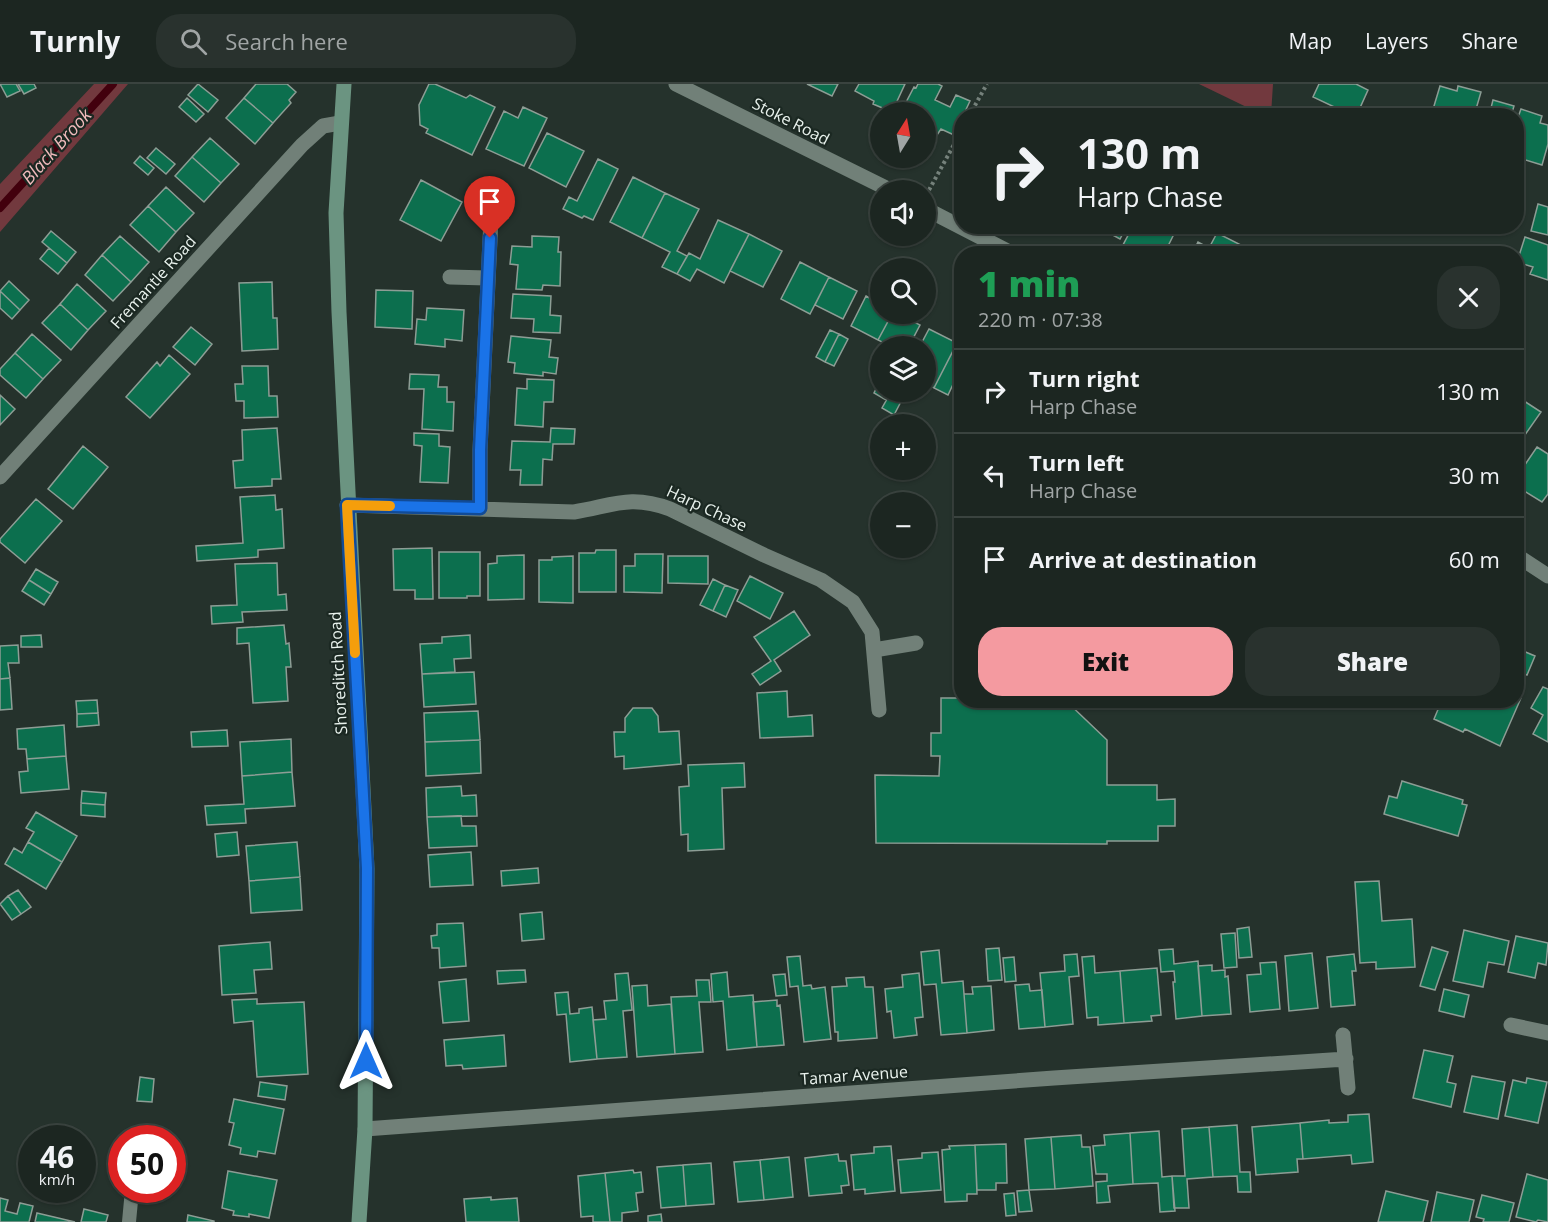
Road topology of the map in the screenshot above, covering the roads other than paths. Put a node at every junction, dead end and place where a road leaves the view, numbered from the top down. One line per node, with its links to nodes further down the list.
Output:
1 (344, 84): 3 (main road, Shoreditch Road)
2 (676, 84): 4 (street, Stoke Road)
3 (340, 123): 12 (street, Fremantle Road); 13 (main road, Shoreditch Road)
4 (870, 180)
5 (936, 214): 7 (street)
6 (491, 219): 11 (street)
7 (954, 223)
8 (974, 234): 9 (street)
9 (998, 246)
10 (450, 277): 11 (street)
11 (487, 278): 14 (street)
12 (0, 477)
13 (347, 505): 14 (street, Harp Chase); 25 (main road, Shoreditch Road)
14 (480, 508): 18 (street, Harp Chase)
15 (1524, 560): 16 (street)
16 (1548, 576)
17 (916, 643): 18 (street)
18 (874, 650): 19 (street, Harp Chase)
19 (879, 710)
20 (1511, 1025): 21 (street)
21 (1548, 1033)
22 (1343, 1035): 23 (street)
23 (1346, 1059): 24 (street); 25 (street, Tamar Avenue)
24 (1348, 1088)
25 (365, 1129): 28 (main road, Shoreditch Road)
26 (131, 1203): 27 (lane)
27 (129, 1222)
28 (358, 1222)

